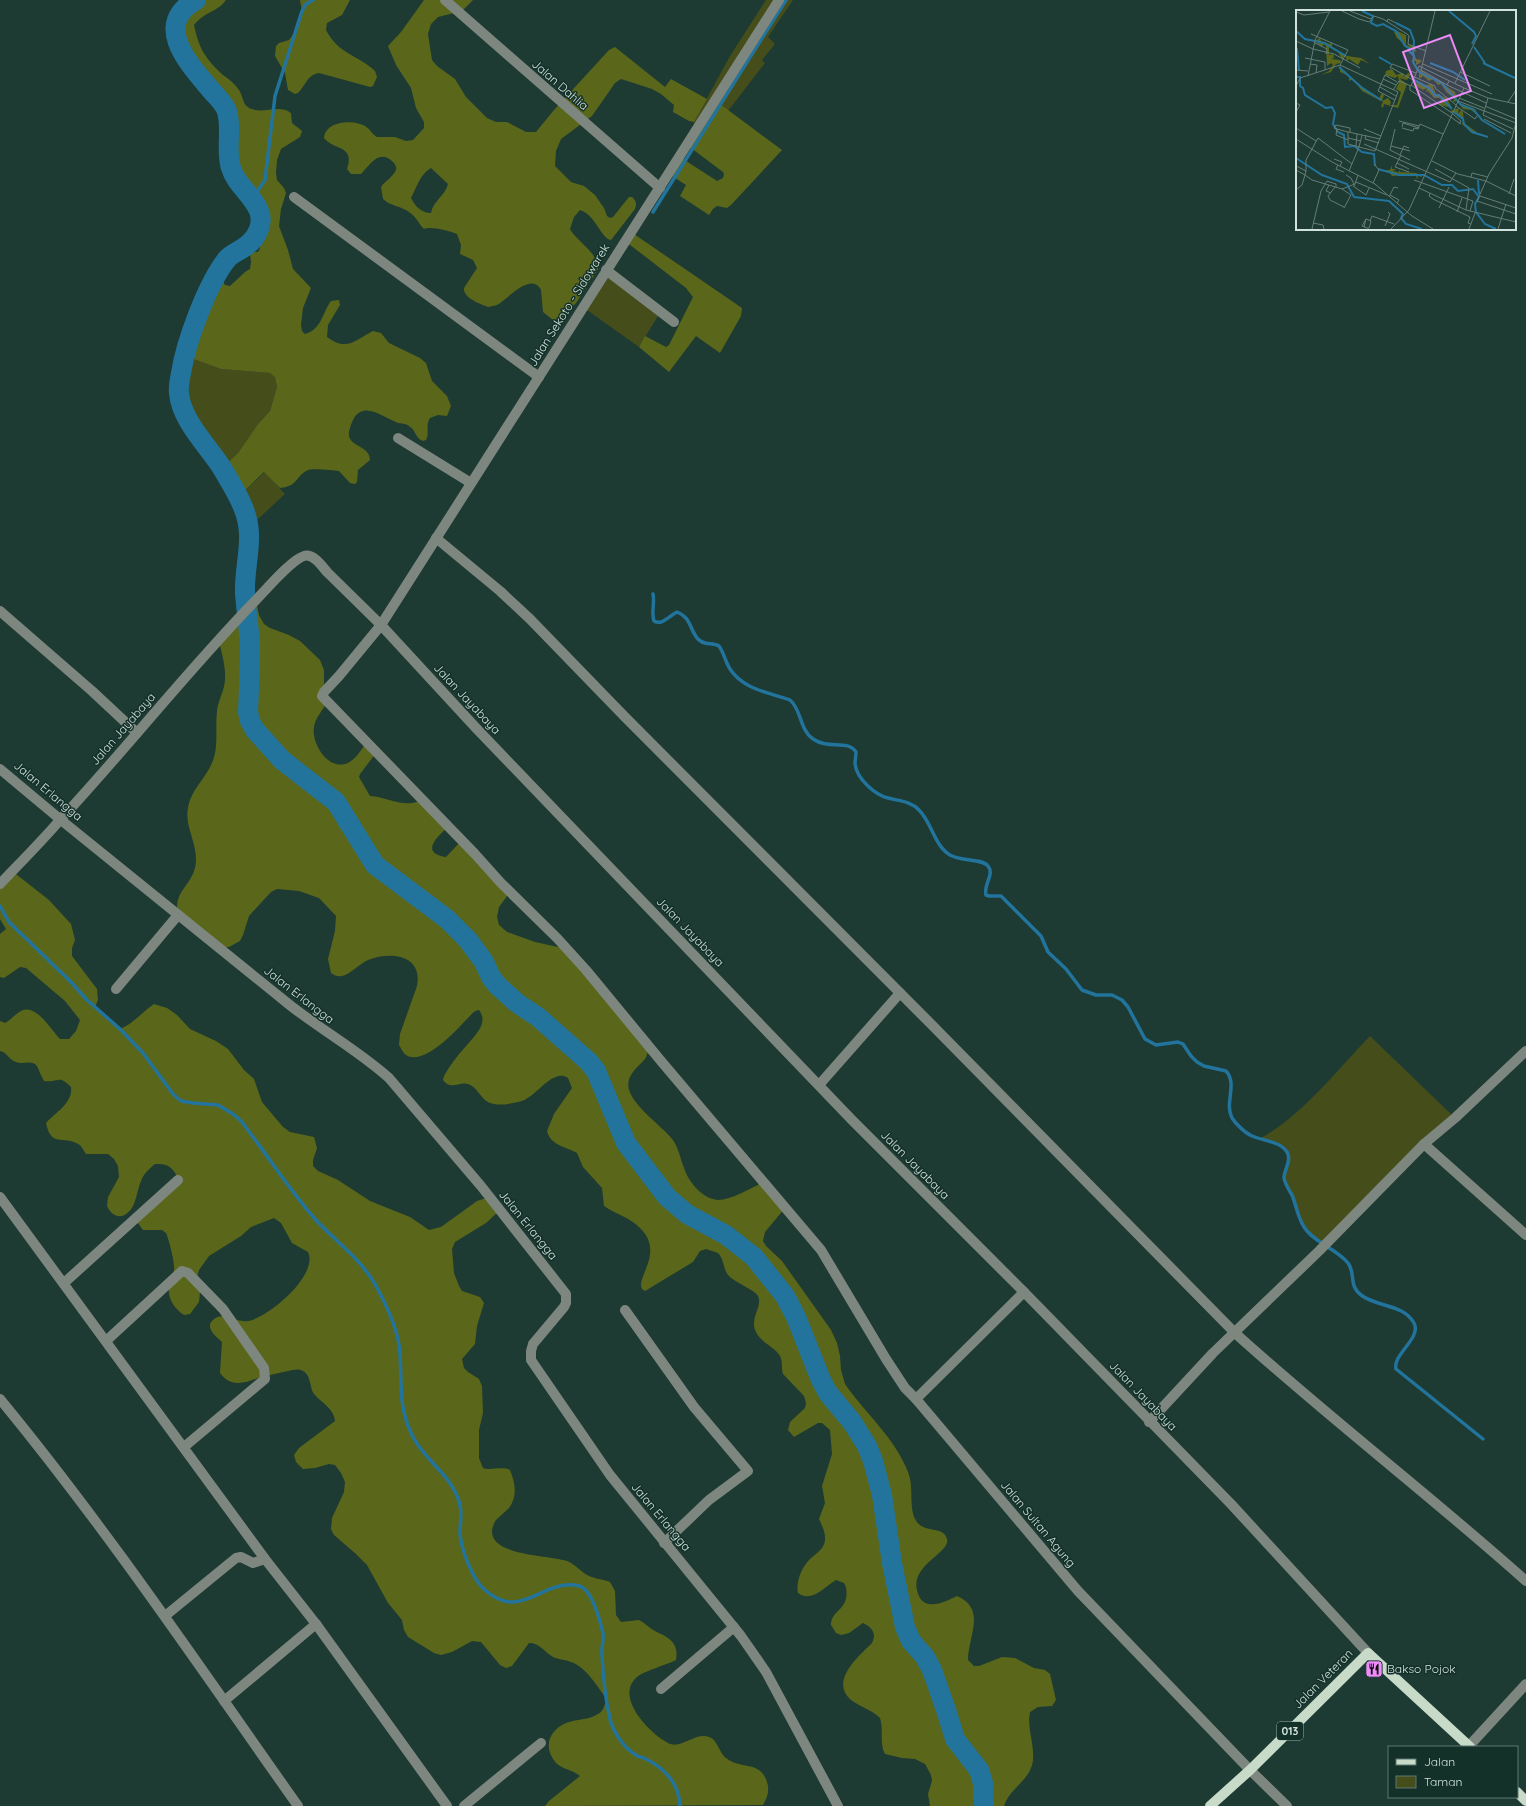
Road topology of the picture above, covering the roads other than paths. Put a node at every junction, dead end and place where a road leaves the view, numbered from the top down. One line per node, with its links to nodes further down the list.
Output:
1 (445, 0): 3 (street, Jalan Dahlia)
2 (779, 0): 3 (street, Jalan Sekoto - Sidowarek)
3 (660, 188): 5 (street, Jalan Sekoto - Sidowarek)
4 (294, 197): 7 (street)
5 (606, 270): 6 (street); 7 (street, Jalan Sekoto - Sidowarek)
6 (674, 322)
7 (539, 377): 9 (street, Jalan Sekoto - Sidowarek)
8 (398, 438): 9 (street)
9 (471, 483): 10 (street, Jalan Sekoto - Sidowarek)
10 (436, 538): 12 (street, Jalan Sekoto - Sidowarek); 19 (street)
11 (0, 611): 13 (street)
12 (381, 625): 13 (street, Jalan Jayabaya); 21 (street, Jalan Jayabaya); 32 (street, Jalan Sultan Agung)
13 (137, 733): 15 (street, Jalan Jayabaya)
14 (0, 769): 15 (street, Jalan Erlangga)
15 (61, 820): 16 (street, Jalan Jayabaya); 17 (street, Jalan Erlangga)
16 (0, 884)
17 (178, 914): 18 (street); 35 (street, Jalan Erlangga)
18 (116, 989)
19 (900, 993): 21 (street); 29 (street)
20 (1526, 1051): 22 (street)
21 (818, 1085): 27 (street, Jalan Jayabaya)
22 (1424, 1144): 25 (street); 29 (street)
23 (178, 1180): 26 (street)
24 (0, 1197): 26 (street)
25 (1526, 1235)
26 (64, 1283): 30 (street)
27 (1024, 1292): 32 (street); 33 (street, Jalan Jayabaya)
28 (625, 1310): 35 (street)
29 (1234, 1333): 33 (street); 37 (street)
30 (106, 1341): 34 (street); 34 (street)
31 (0, 1399): 38 (street)
32 (916, 1399): 48 (street, Jalan Sultan Agung)
33 (1149, 1422): 41 (street, Jalan Jayabaya)
34 (184, 1448): 36 (street)
35 (664, 1543): 40 (street, Jalan Erlangga)
36 (265, 1559): 38 (street); 39 (street)
37 (1526, 1581)
38 (165, 1616): 44 (street)
39 (316, 1624): 44 (street); 52 (street)
40 (734, 1627): 43 (street); 54 (street, Jalan Erlangga)
41 (1368, 1653): 46 (main road); 48 (main road, Jalan Veteran / 013)
42 (1526, 1684): 47 (street)
43 (661, 1689)
44 (224, 1701): 51 (street)
45 (541, 1743): 53 (street)
46 (1469, 1746)
47 (1471, 1746)
48 (1250, 1770): 55 (main road, Jalan Veteran / 013); 56 (street, Jalan Sultan Agung)
49 (1518, 1793): 50 (main road)
50 (1526, 1801)
51 (298, 1806)
52 (447, 1806)
53 (464, 1806)
54 (838, 1806)
55 (1210, 1806)
56 (1288, 1806)

